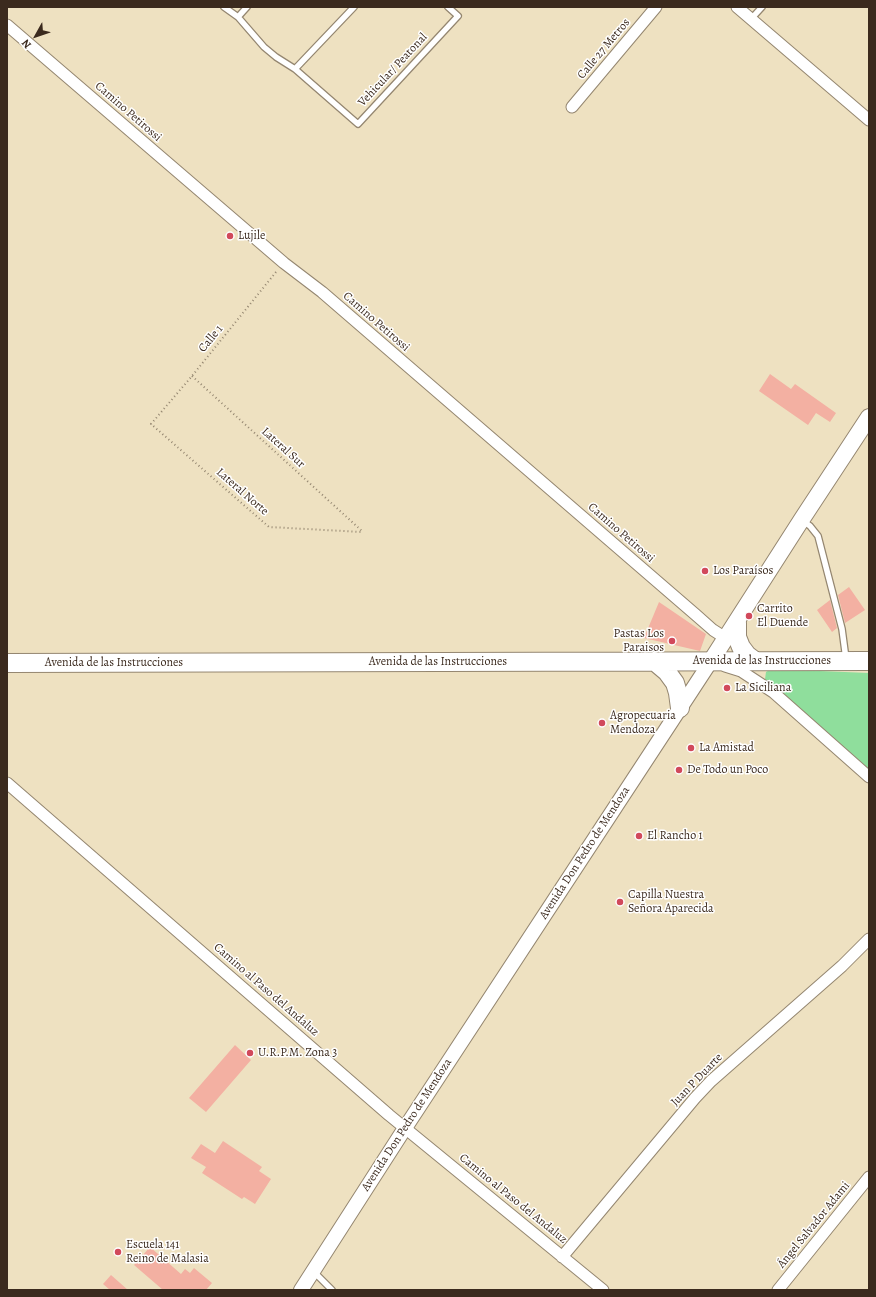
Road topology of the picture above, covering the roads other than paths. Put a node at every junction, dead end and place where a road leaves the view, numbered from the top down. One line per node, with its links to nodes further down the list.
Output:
1 (224, 7): 8 (lane, Vehicular/ Peatonal)
2 (247, 7): 8 (lane)
3 (354, 7): 11 (lane)
4 (448, 7): 11 (lane, Vehicular/ Peatonal)
5 (656, 7): 12 (street, Calle 27 Metros)
6 (737, 7): 9 (street)
7 (762, 7): 9 (lane)
8 (238, 17): 11 (lane, Vehicular/ Peatonal)
9 (751, 19): 13 (street)
10 (7, 25): 17 (street, Camino Petirossi)
11 (295, 69)
12 (572, 107)
13 (869, 120)
14 (869, 417): 15 (main road, Avenida Don Pedro de Mendoza)
15 (802, 519): 16 (main road, Avenida Don Pedro de Mendoza); 21 (lane)
16 (737, 623): 17 (main road, Avenida Don Pedro de Mendoza); 18 (main road)
17 (726, 639): 20 (main road, Avenida Don Pedro de Mendoza)
18 (755, 660): 20 (main road, Avenida de las Instrucciones); 21 (main road, Avenida de las Instrucciones)
19 (654, 661): 20 (main road, Avenida de las Instrucciones); 23 (main road, Avenida de las Instrucciones); 24 (main road)
20 (711, 661): 24 (street, Avenida Don Pedro de Mendoza); 25 (street)
21 (846, 661): 22 (main road, Avenida de las Instrucciones)
22 (869, 661)
23 (7, 663)
24 (680, 708): 28 (street, Avenida Don Pedro de Mendoza)
25 (869, 777)
26 (7, 783): 28 (street, Camino al Paso del Andaluz)
27 (869, 939): 30 (street, Juan P Duarte)
28 (405, 1128): 30 (street, Camino al Paso del Andaluz); 31 (street, Avenida Don Pedro de Mendoza)
29 (869, 1176): 35 (street, Ángel Salvador Adami)
30 (562, 1257): 34 (street, Camino al Paso del Andaluz)
31 (313, 1271): 32 (street, Avenida Don Pedro de Mendoza); 33 (lane)
32 (301, 1290)
33 (332, 1290)
34 (603, 1290)
35 (778, 1290)

